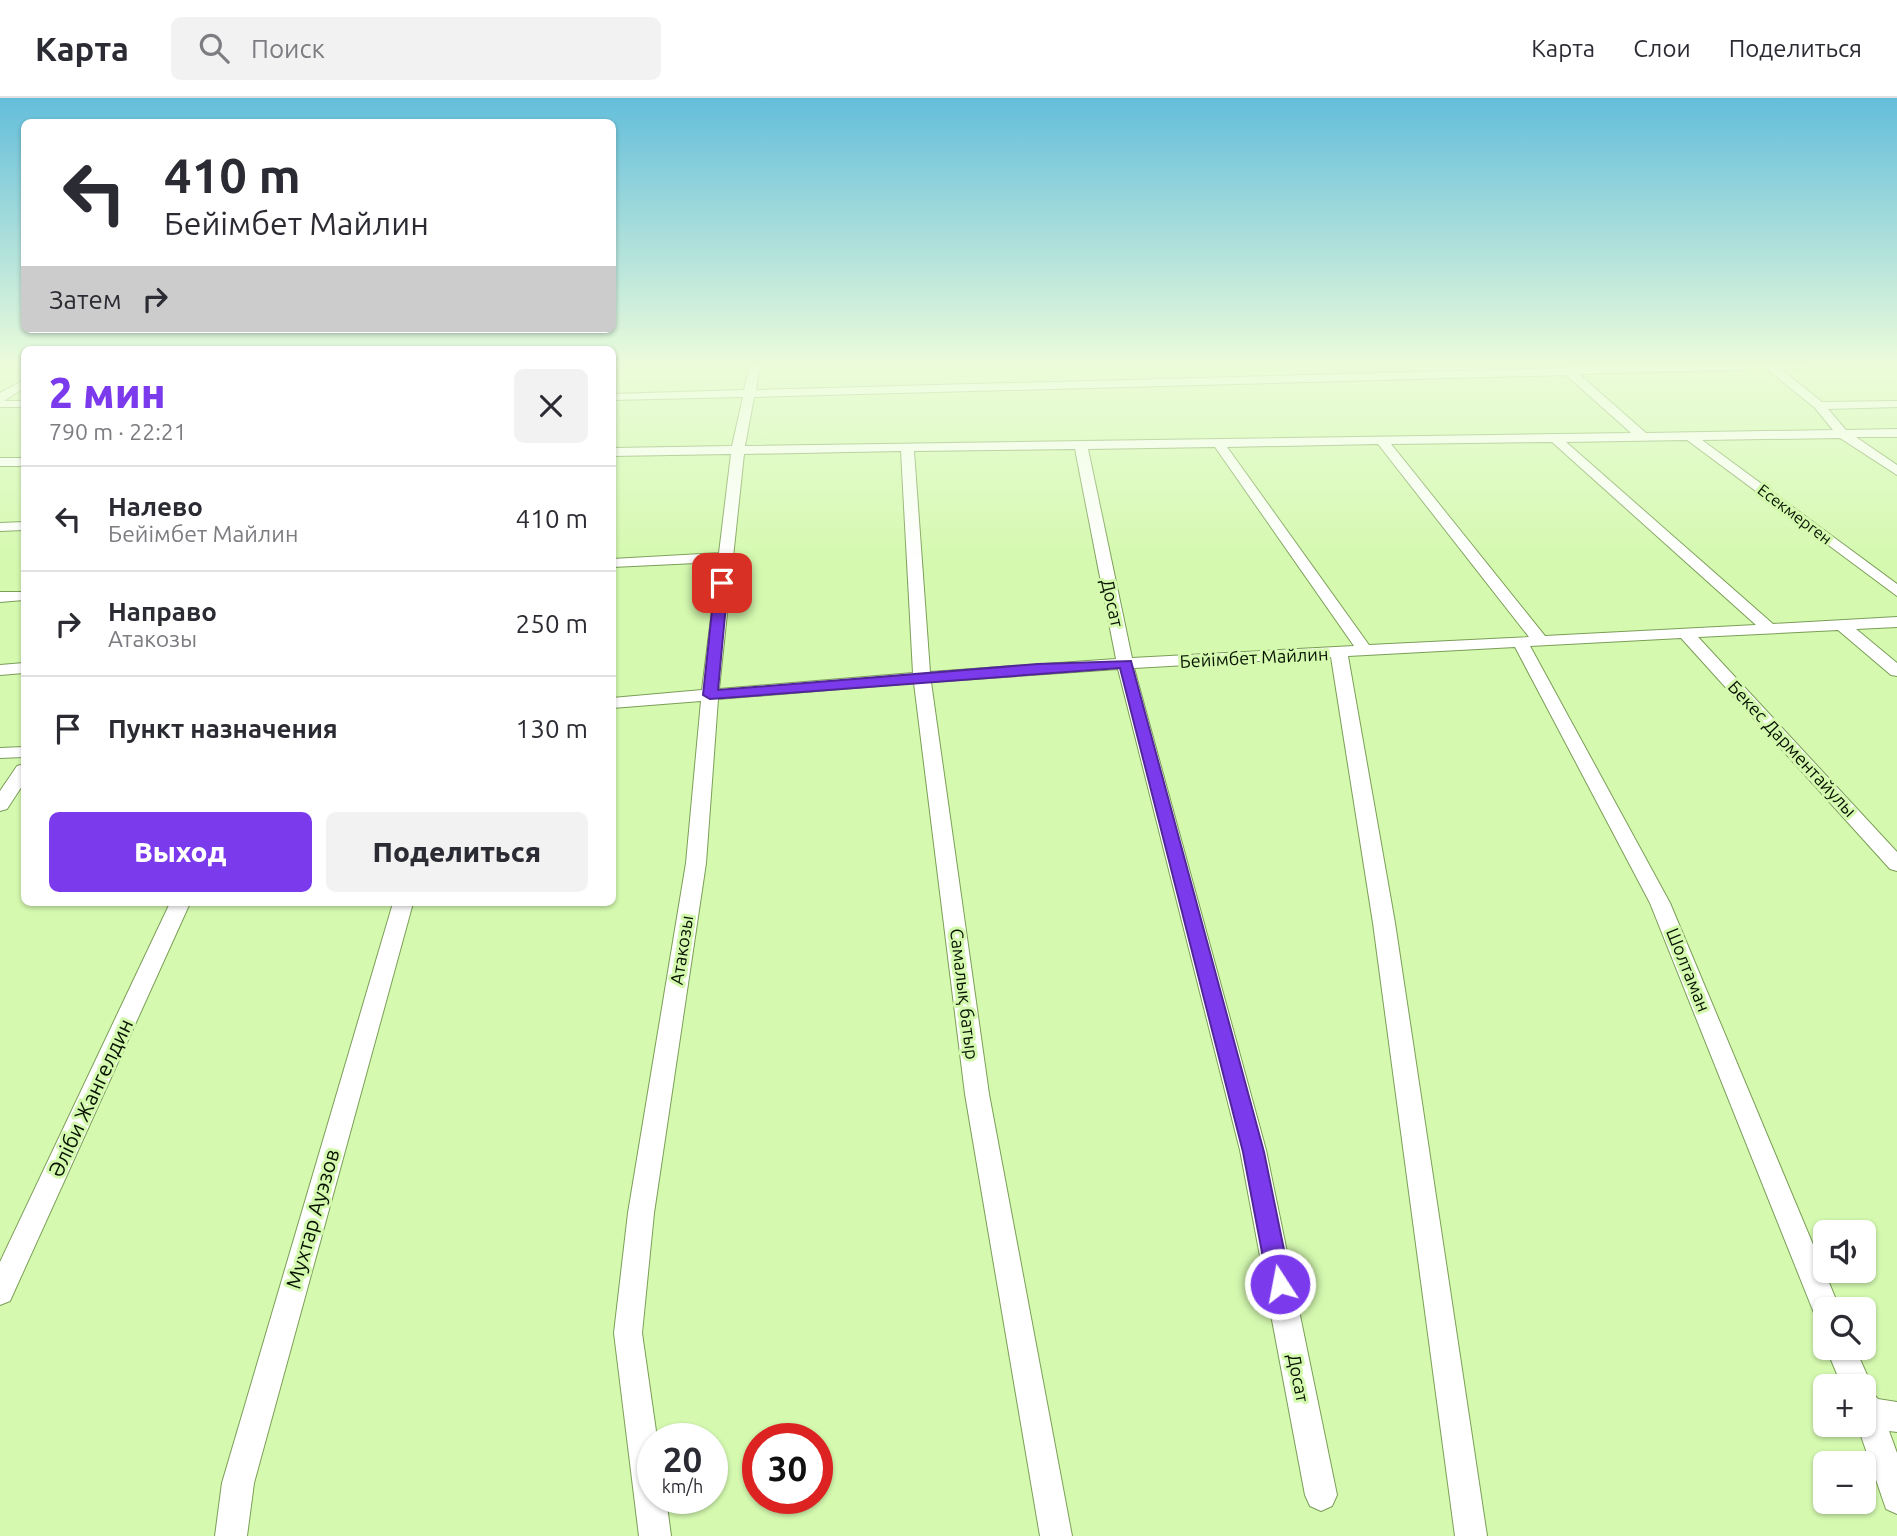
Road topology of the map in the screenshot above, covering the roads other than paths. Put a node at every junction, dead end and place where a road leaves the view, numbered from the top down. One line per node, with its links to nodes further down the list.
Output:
1 (741, 431): 13 (street, Атакозы)
2 (1636, 431): 6 (street)
3 (1841, 431): 5 (street)
4 (1897, 433): 5 (street)
5 (1843, 434): 7 (street); 17 (street)
6 (1644, 438): 7 (street); 8 (street)
7 (1692, 438): 22 (street, Eсекмерген)
8 (1556, 439): 9 (street); 27 (street)
9 (1381, 440): 10 (street); 29 (street, Шолтаман)
10 (1219, 444): 11 (street); 30 (street)
11 (1081, 445): 12 (street); 32 (street, Досат)
12 (907, 447): 13 (street); 36 (street, Самалық батыр)
13 (738, 449): 14 (street); 20 (street, Атакозы)
14 (616, 452)
15 (0, 462): 16 (street)
16 (21, 462)
17 (1897, 471)
18 (21, 526): 19 (street)
19 (0, 527)
20 (724, 557): 21 (street); 37 (street, Атакозы)
21 (616, 563)
22 (1897, 591)
23 (21, 596): 24 (street)
24 (0, 597)
25 (1897, 622): 26 (street, Бейімбет Майлин)
26 (1842, 625): 27 (street, Бейімбет Майлин); 35 (street)
27 (1771, 630): 28 (street, Бейімбет Майлин)
28 (1686, 634): 29 (street, Бейімбет Майлин); 43 (street, Бекес Дарментайулы)
29 (1531, 643): 30 (street, Бейімбет Майлин); 47 (street, Шолтаман)
30 (1366, 652): 31 (street, Бейімбет Майлин)
31 (1339, 654): 32 (street, Бейімбет Майлин); 54 (street)
32 (1126, 664): 36 (street, Бейімбет Майлин); 49 (street, Досат)
33 (21, 668): 34 (street)
34 (0, 670)
35 (1897, 671)
36 (922, 677): 37 (street, Бейімбет Майлин); 53 (street, Самалық батыр)
37 (710, 695): 38 (street, Бейімбет Майлин); 52 (street, Атакозы)
38 (616, 703)
39 (21, 752): 40 (street)
40 (0, 753)
41 (21, 774): 42 (street)
42 (0, 805)
43 (1897, 864)
44 (179, 906): 46 (street, Әліби Жангелдин)
45 (402, 906): 51 (street, Мухтар Ауэзов)
46 (0, 1292)
47 (1821, 1297)
48 (1876, 1423): 50 (street)
49 (1321, 1495)
50 (1897, 1498)
51 (232, 1536)
52 (655, 1536)
53 (1056, 1536)
54 (1471, 1536)

